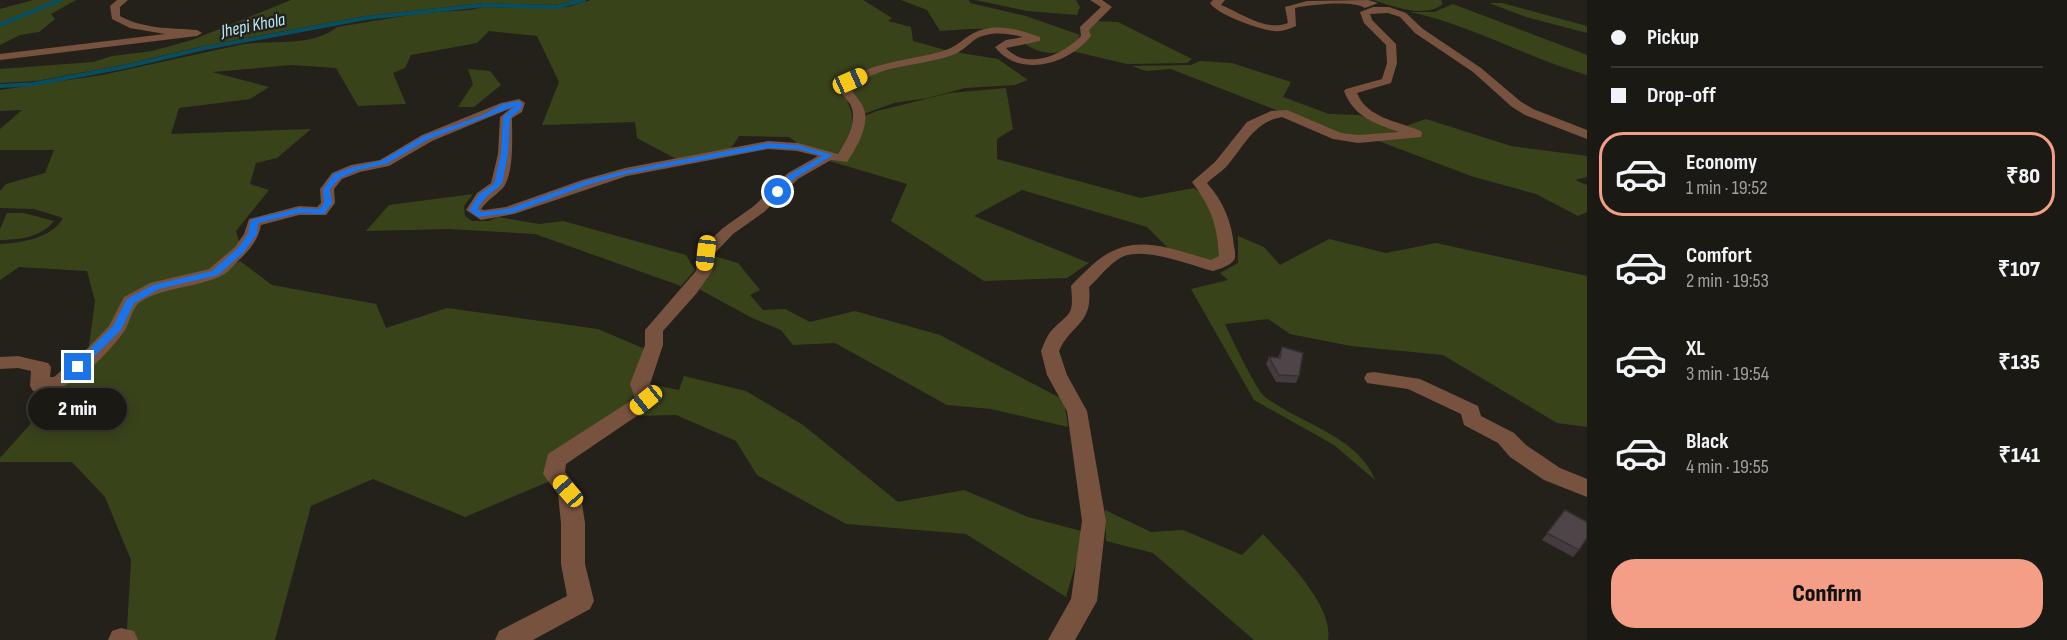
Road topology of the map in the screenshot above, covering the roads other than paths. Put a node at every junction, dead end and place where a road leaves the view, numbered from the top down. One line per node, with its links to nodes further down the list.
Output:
1 (123, 0): 5 (street)
2 (1095, 0): 7 (street)
3 (1220, 0): 4 (street)
4 (1365, 12): 6 (street); 12 (street)
5 (0, 57)
6 (1587, 135)
7 (830, 155): 8 (street); 11 (street)
8 (0, 363)
9 (1374, 378): 10 (street)
10 (1587, 488)
11 (508, 640)
12 (1061, 640)

